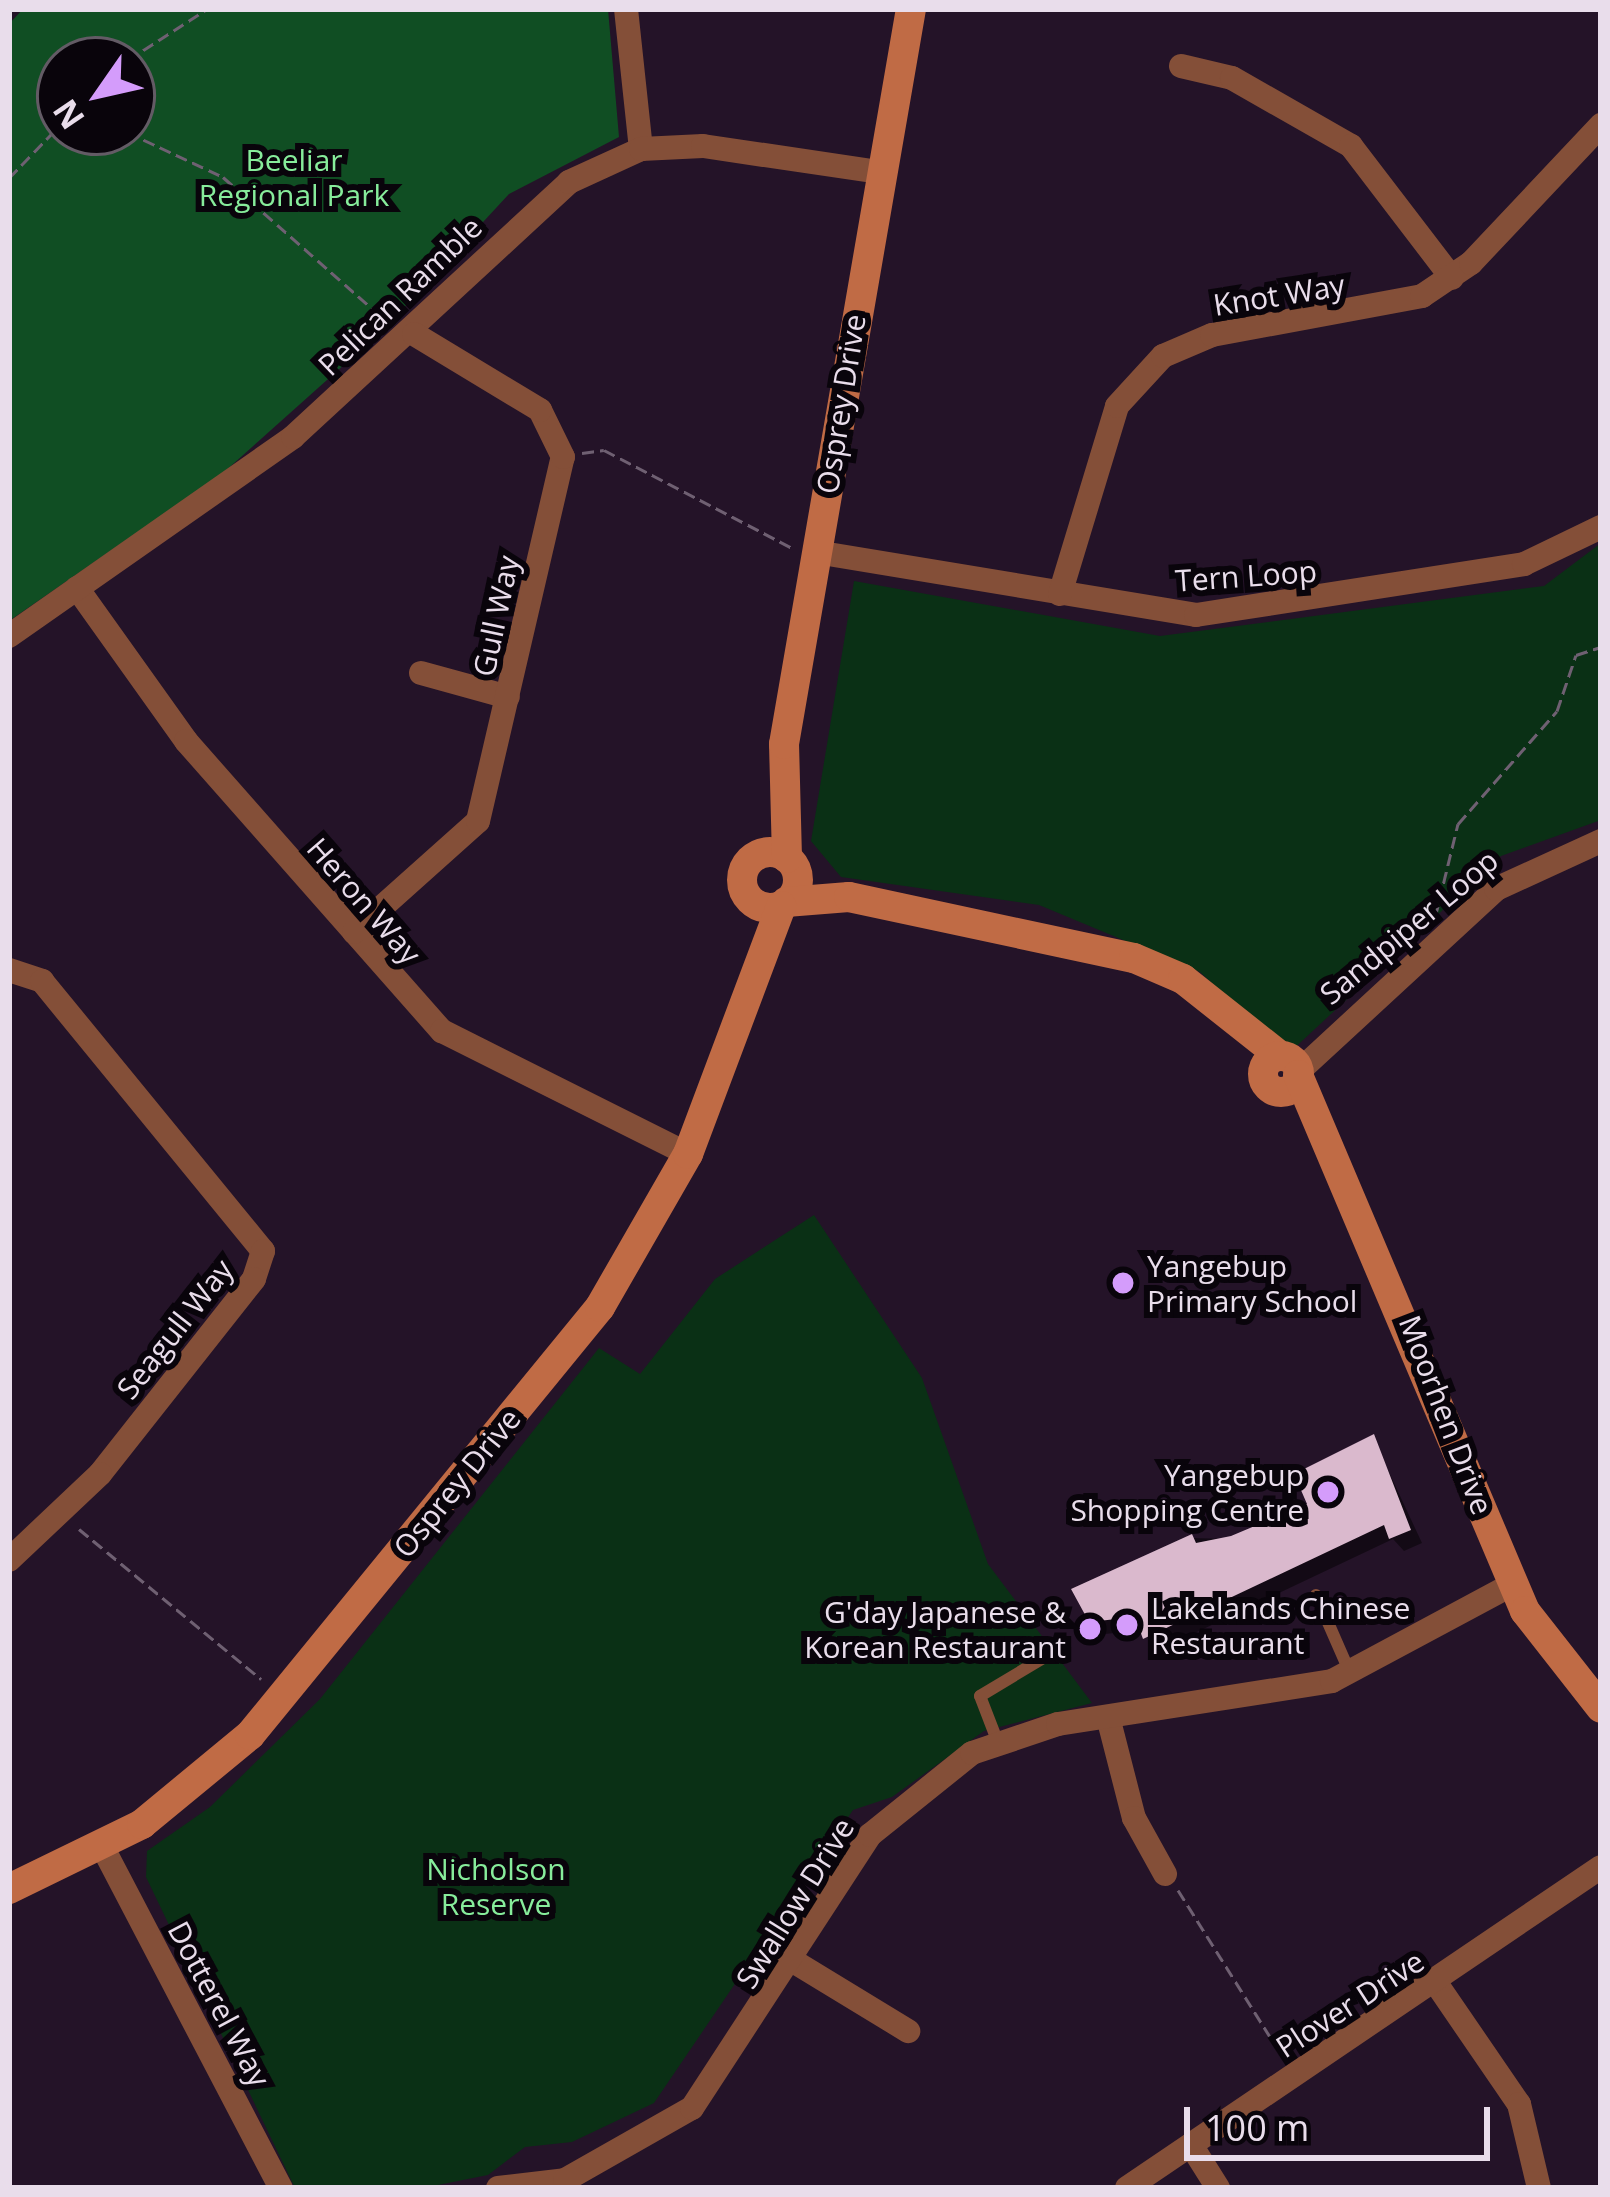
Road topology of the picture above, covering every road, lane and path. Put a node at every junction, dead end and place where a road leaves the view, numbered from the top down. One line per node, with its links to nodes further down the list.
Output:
1 (207, 9): 4 (path)
2 (626, 9): 8 (street)
3 (911, 9): 10 (street, Osprey Drive)
4 (156, 42)
5 (1181, 66): 12 (street)
6 (1601, 125): 12 (street, Knot Way)
7 (156, 146): 13 (path)
8 (640, 149): 10 (street, Pelican Ramble); 13 (street, Pelican Ramble)
9 (36, 150): 11 (path)
10 (879, 172): 16 (street, Osprey Drive)
11 (9, 178)
12 (1452, 278): 18 (street, Knot Way)
13 (414, 334): 14 (street); 17 (street, Pelican Ramble)
14 (563, 457): 16 (path); 22 (street, Gull Way)
15 (1601, 527): 18 (street, Tern Loop)
16 (816, 553): 18 (street, Tern Loop); 23 (street, Osprey Drive)
17 (77, 588): 19 (street, Pelican Ramble); 30 (street, Heron Way)
18 (1060, 593)
19 (9, 636)
20 (1601, 647): 31 (path)
21 (421, 673): 22 (street)
22 (508, 698): 30 (street, Gull Way)
23 (783, 800): 25 (street, Osprey Drive); 26 (street, Osprey Drive)
24 (1601, 842): 31 (street, Sandpiper Loop)
25 (755, 857): 26 (street); 28 (street, Osprey Drive)
26 (791, 863): 27 (street, Moorhen Drive); 29 (street, Osprey Drive)
27 (849, 897): 29 (street, Moorhen Drive); 34 (street, Moorhen Drive)
28 (749, 899): 29 (street, Moorhen Drive); 32 (street, Osprey Drive)
29 (783, 904): 32 (street, Osprey Drive)
30 (354, 932): 35 (street, Heron Way)
31 (1447, 932): 34 (street, Sandpiper Loop)
32 (756, 955): 35 (street, Osprey Drive)
33 (9, 970): 36 (street, Seagull Way)
34 (1285, 1070): 38 (street, Moorhen Drive)
35 (688, 1154): 46 (street, Osprey Drive)
36 (66, 1514): 37 (street, Seagull Way); 42 (path)
37 (9, 1560)
38 (1513, 1584): 41 (street, Swallow Drive); 43 (street, Moorhen Drive)
39 (1316, 1595): 41 (lane)
40 (1065, 1645): 45 (lane)
41 (1350, 1674): 44 (street, Swallow Drive)
42 (267, 1684)
43 (1601, 1708)
44 (1108, 1718): 45 (street, Swallow Drive); 48 (street)
45 (997, 1740): 50 (street, Swallow Drive)
46 (104, 1848): 49 (street, Osprey Drive); 56 (street, Dotterel Way)
47 (1601, 1867): 51 (street, Plover Drive)
48 (1166, 1874): 53 (path)
49 (9, 1889)
50 (794, 1961): 52 (street); 55 (street, Swallow Drive)
51 (1436, 1983): 53 (street, Plover Drive); 60 (street)
52 (908, 2031)
53 (1295, 2076): 54 (street, Plover Drive)
54 (1191, 2145): 58 (street, Plover Drive); 59 (street)
55 (566, 2184): 57 (street, Swallow Drive)
56 (281, 2188)
57 (498, 2188)
58 (1127, 2188)
59 (1218, 2188)
60 (1539, 2188)

